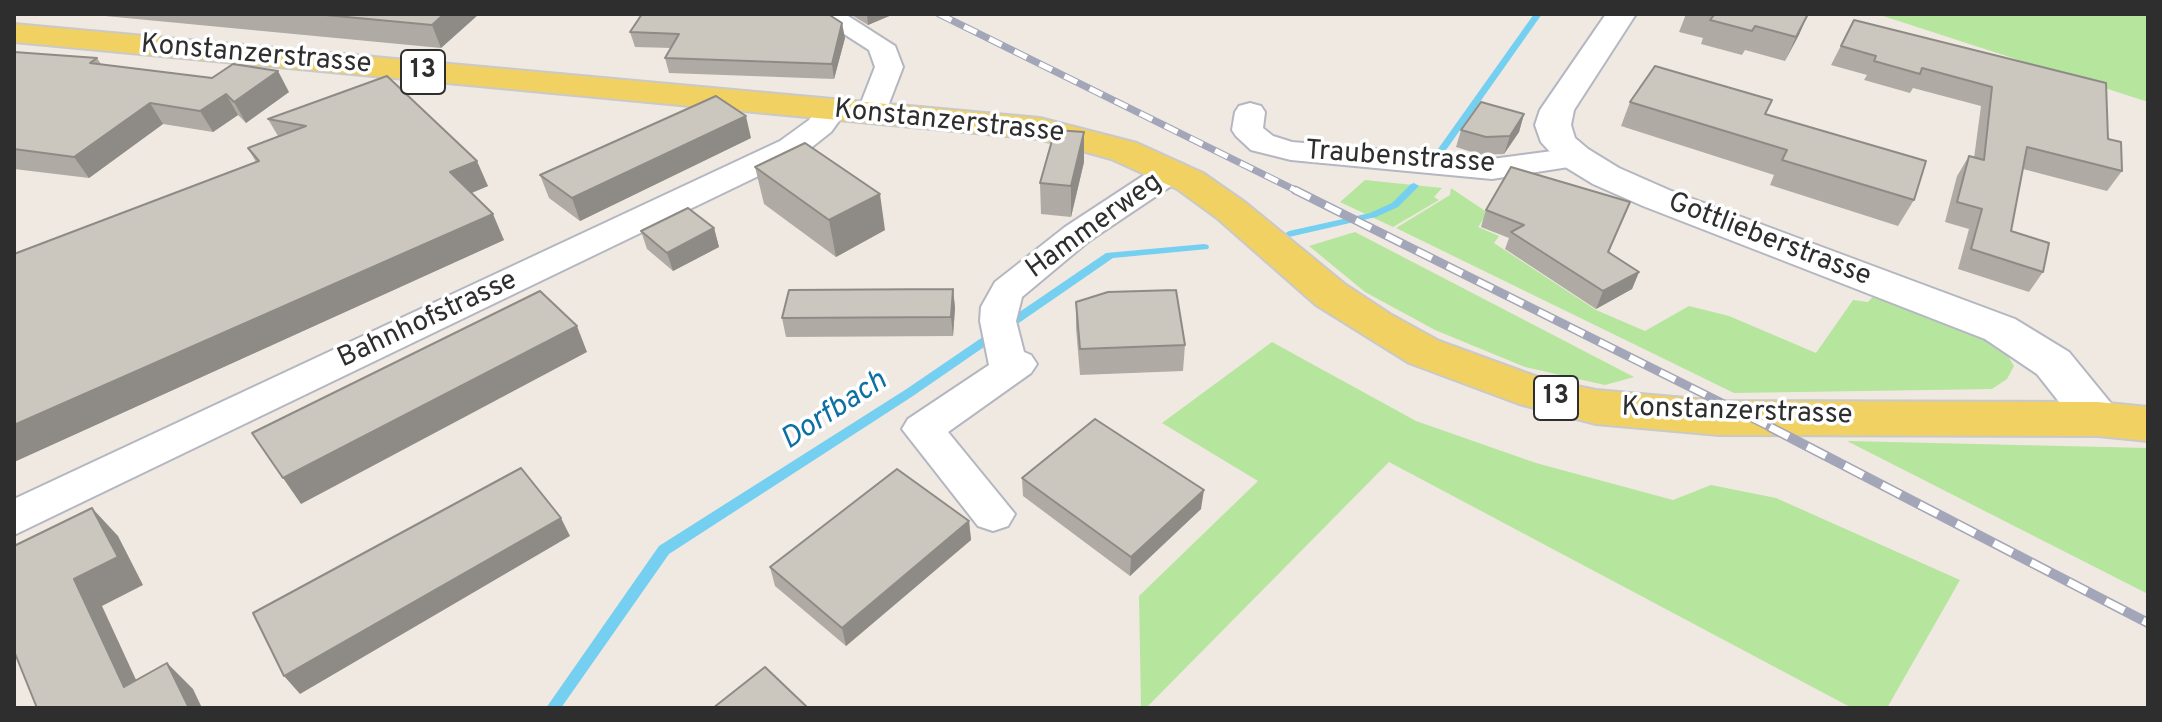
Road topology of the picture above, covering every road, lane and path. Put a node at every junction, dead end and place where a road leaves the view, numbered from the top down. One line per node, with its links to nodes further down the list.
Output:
1 (826, 14): 6 (street)
2 (1621, 14): 7 (street, Gottlieberstrasse)
3 (14, 33): 4 (main road, Konstanzerstrasse / 13)
4 (832, 110): 6 (main road, Konstanzerstrasse / 13); 12 (street, Bahnhofstrasse)
5 (1250, 112): 7 (street, Traubenstrasse)
6 (872, 113): 8 (main road, Konstanzerstrasse / 13)
7 (1575, 157): 9 (street, Gottlieberstrasse)
8 (1172, 171): 9 (main road, Konstanzerstrasse / 13); 11 (street, Hammerweg)
9 (2098, 419): 10 (main road, Konstanzerstrasse / 13)
10 (2148, 424)
11 (993, 514)
12 (14, 518)

